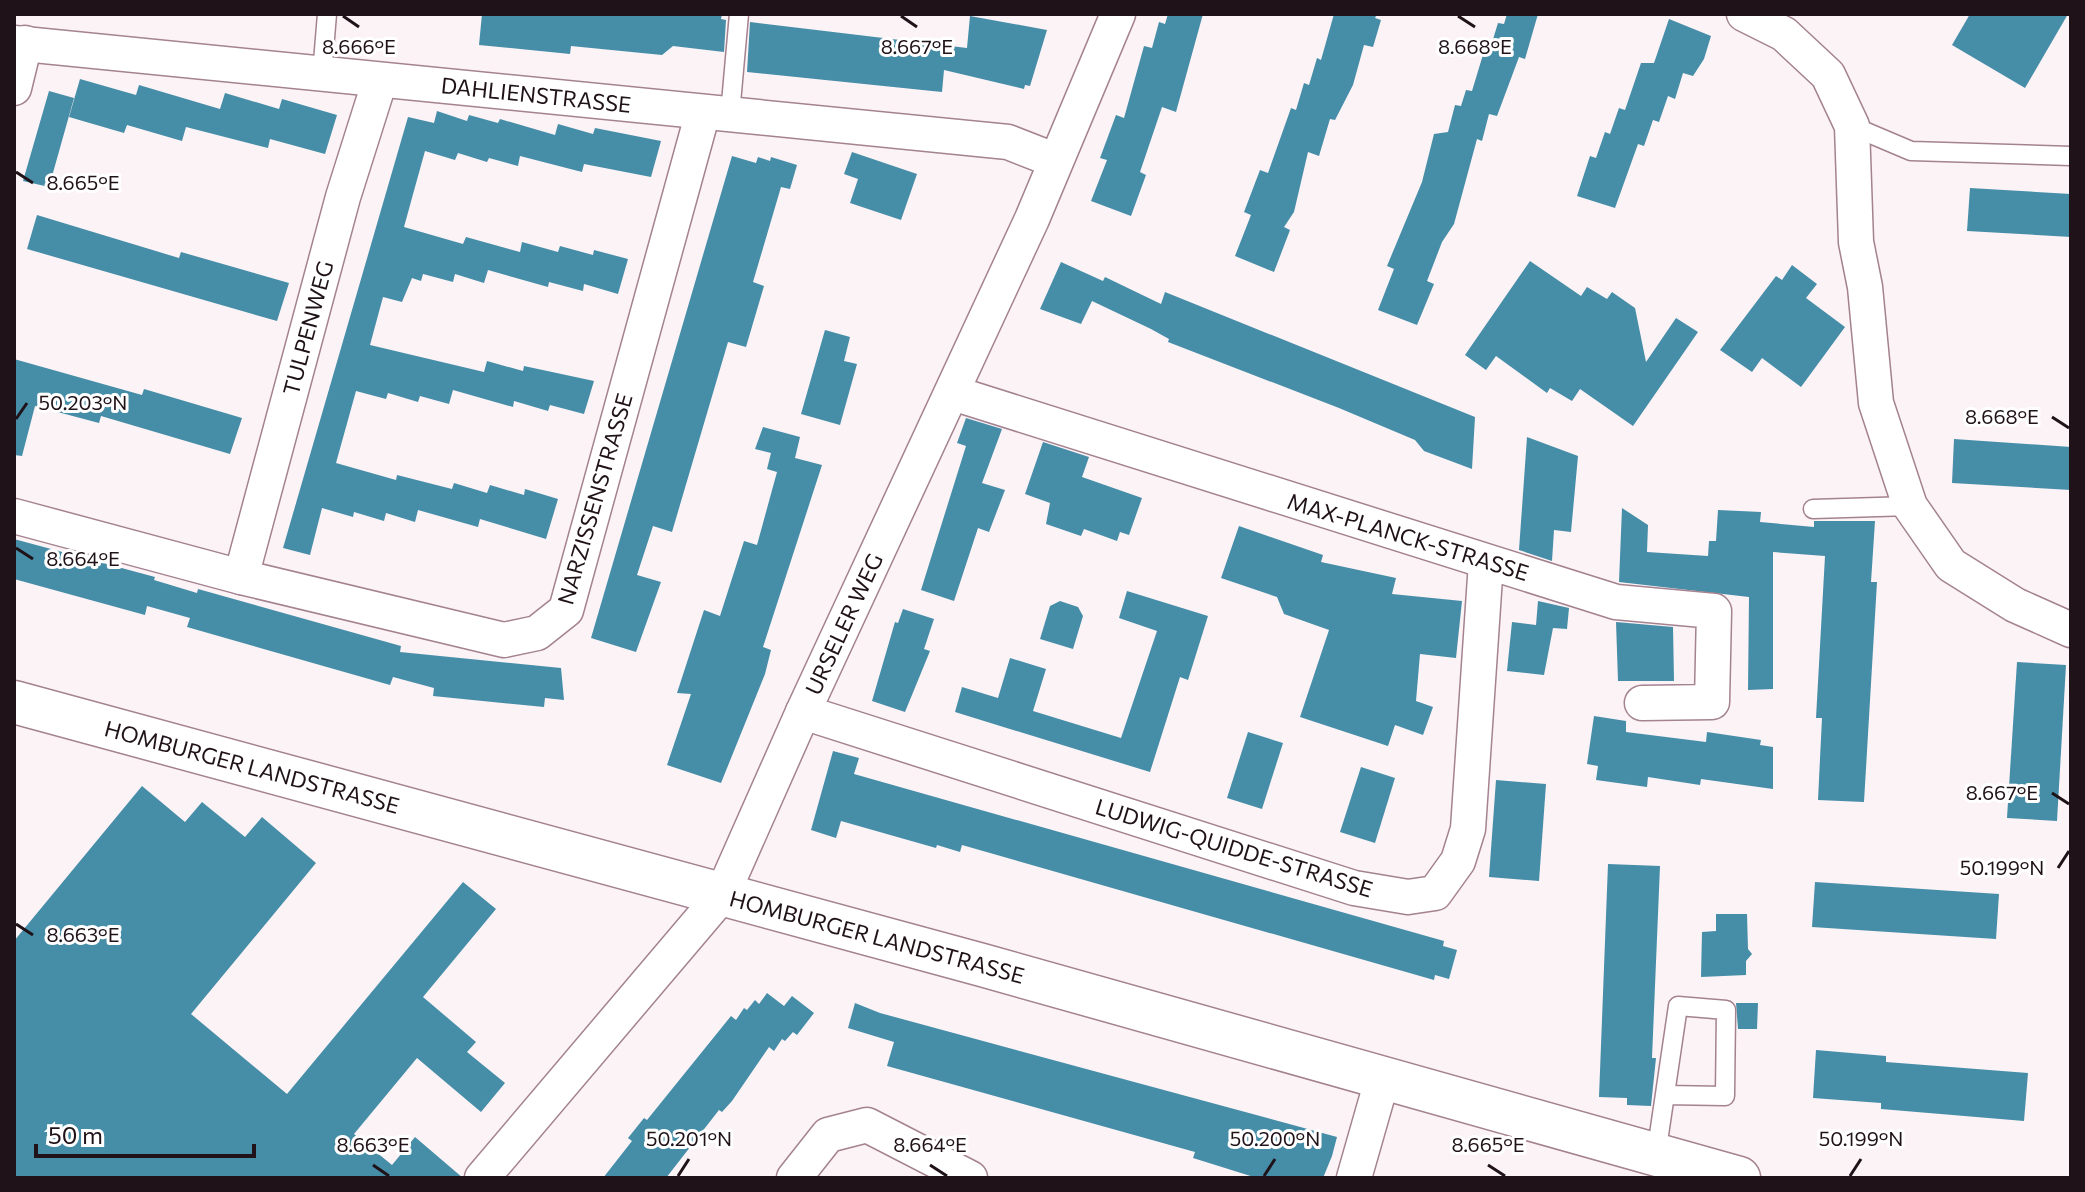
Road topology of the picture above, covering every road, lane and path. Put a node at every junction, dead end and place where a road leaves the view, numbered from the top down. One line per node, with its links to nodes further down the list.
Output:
1 (327, 14): 6 (lane)
2 (739, 14): 9 (lane)
3 (1118, 14): 12 (street, URSELER WEG)
4 (1744, 14): 10 (street)
5 (20, 43): 6 (street, DAHLIENSTRASSE); 8 (street)
6 (322, 74): 7 (street, DAHLIENSTRASSE)
7 (380, 80): 9 (street, DAHLIENSTRASSE); 18 (street, TULPENWEG)
8 (14, 88)
9 (716, 113): 12 (street, DAHLIENSTRASSE); 18 (street, NARZISSENSTRASSE)
10 (1852, 126): 11 (lane); 14 (street)
11 (2071, 156)
12 (1054, 160): 13 (street, URSELER WEG)
13 (953, 393): 17 (street, MAX-PLANCK-STRASSE); 22 (street, URSELER WEG)
14 (1910, 506): 15 (lane); 19 (street)
15 (1813, 509)
16 (14, 516): 18 (street, NARZISSENSTRASSE)
17 (1486, 562): 21 (street, MAX-PLANCK-STRASSE); 22 (street, LUDWIG-QUIDDE-STRASSE)
18 (241, 577)
19 (2071, 630)
20 (14, 702): 23 (street, HOMBURGER LANDSTRASSE)
21 (1642, 703)
22 (803, 712): 23 (street, URSELER WEG)
23 (722, 895): 24 (street, HOMBURGER LANDSTRASSE); 27 (street, URSELER WEG)
24 (1382, 1080): 26 (street, HOMBURGER LANDSTRASSE); 30 (street)
25 (1665, 1095): 25 (lane); 26 (lane)
26 (1656, 1155): 31 (street, HOMBURGER LANDSTRASSE)
27 (482, 1178)
28 (794, 1178): 29 (street)
29 (970, 1178)
30 (1354, 1178)
31 (1739, 1178)

